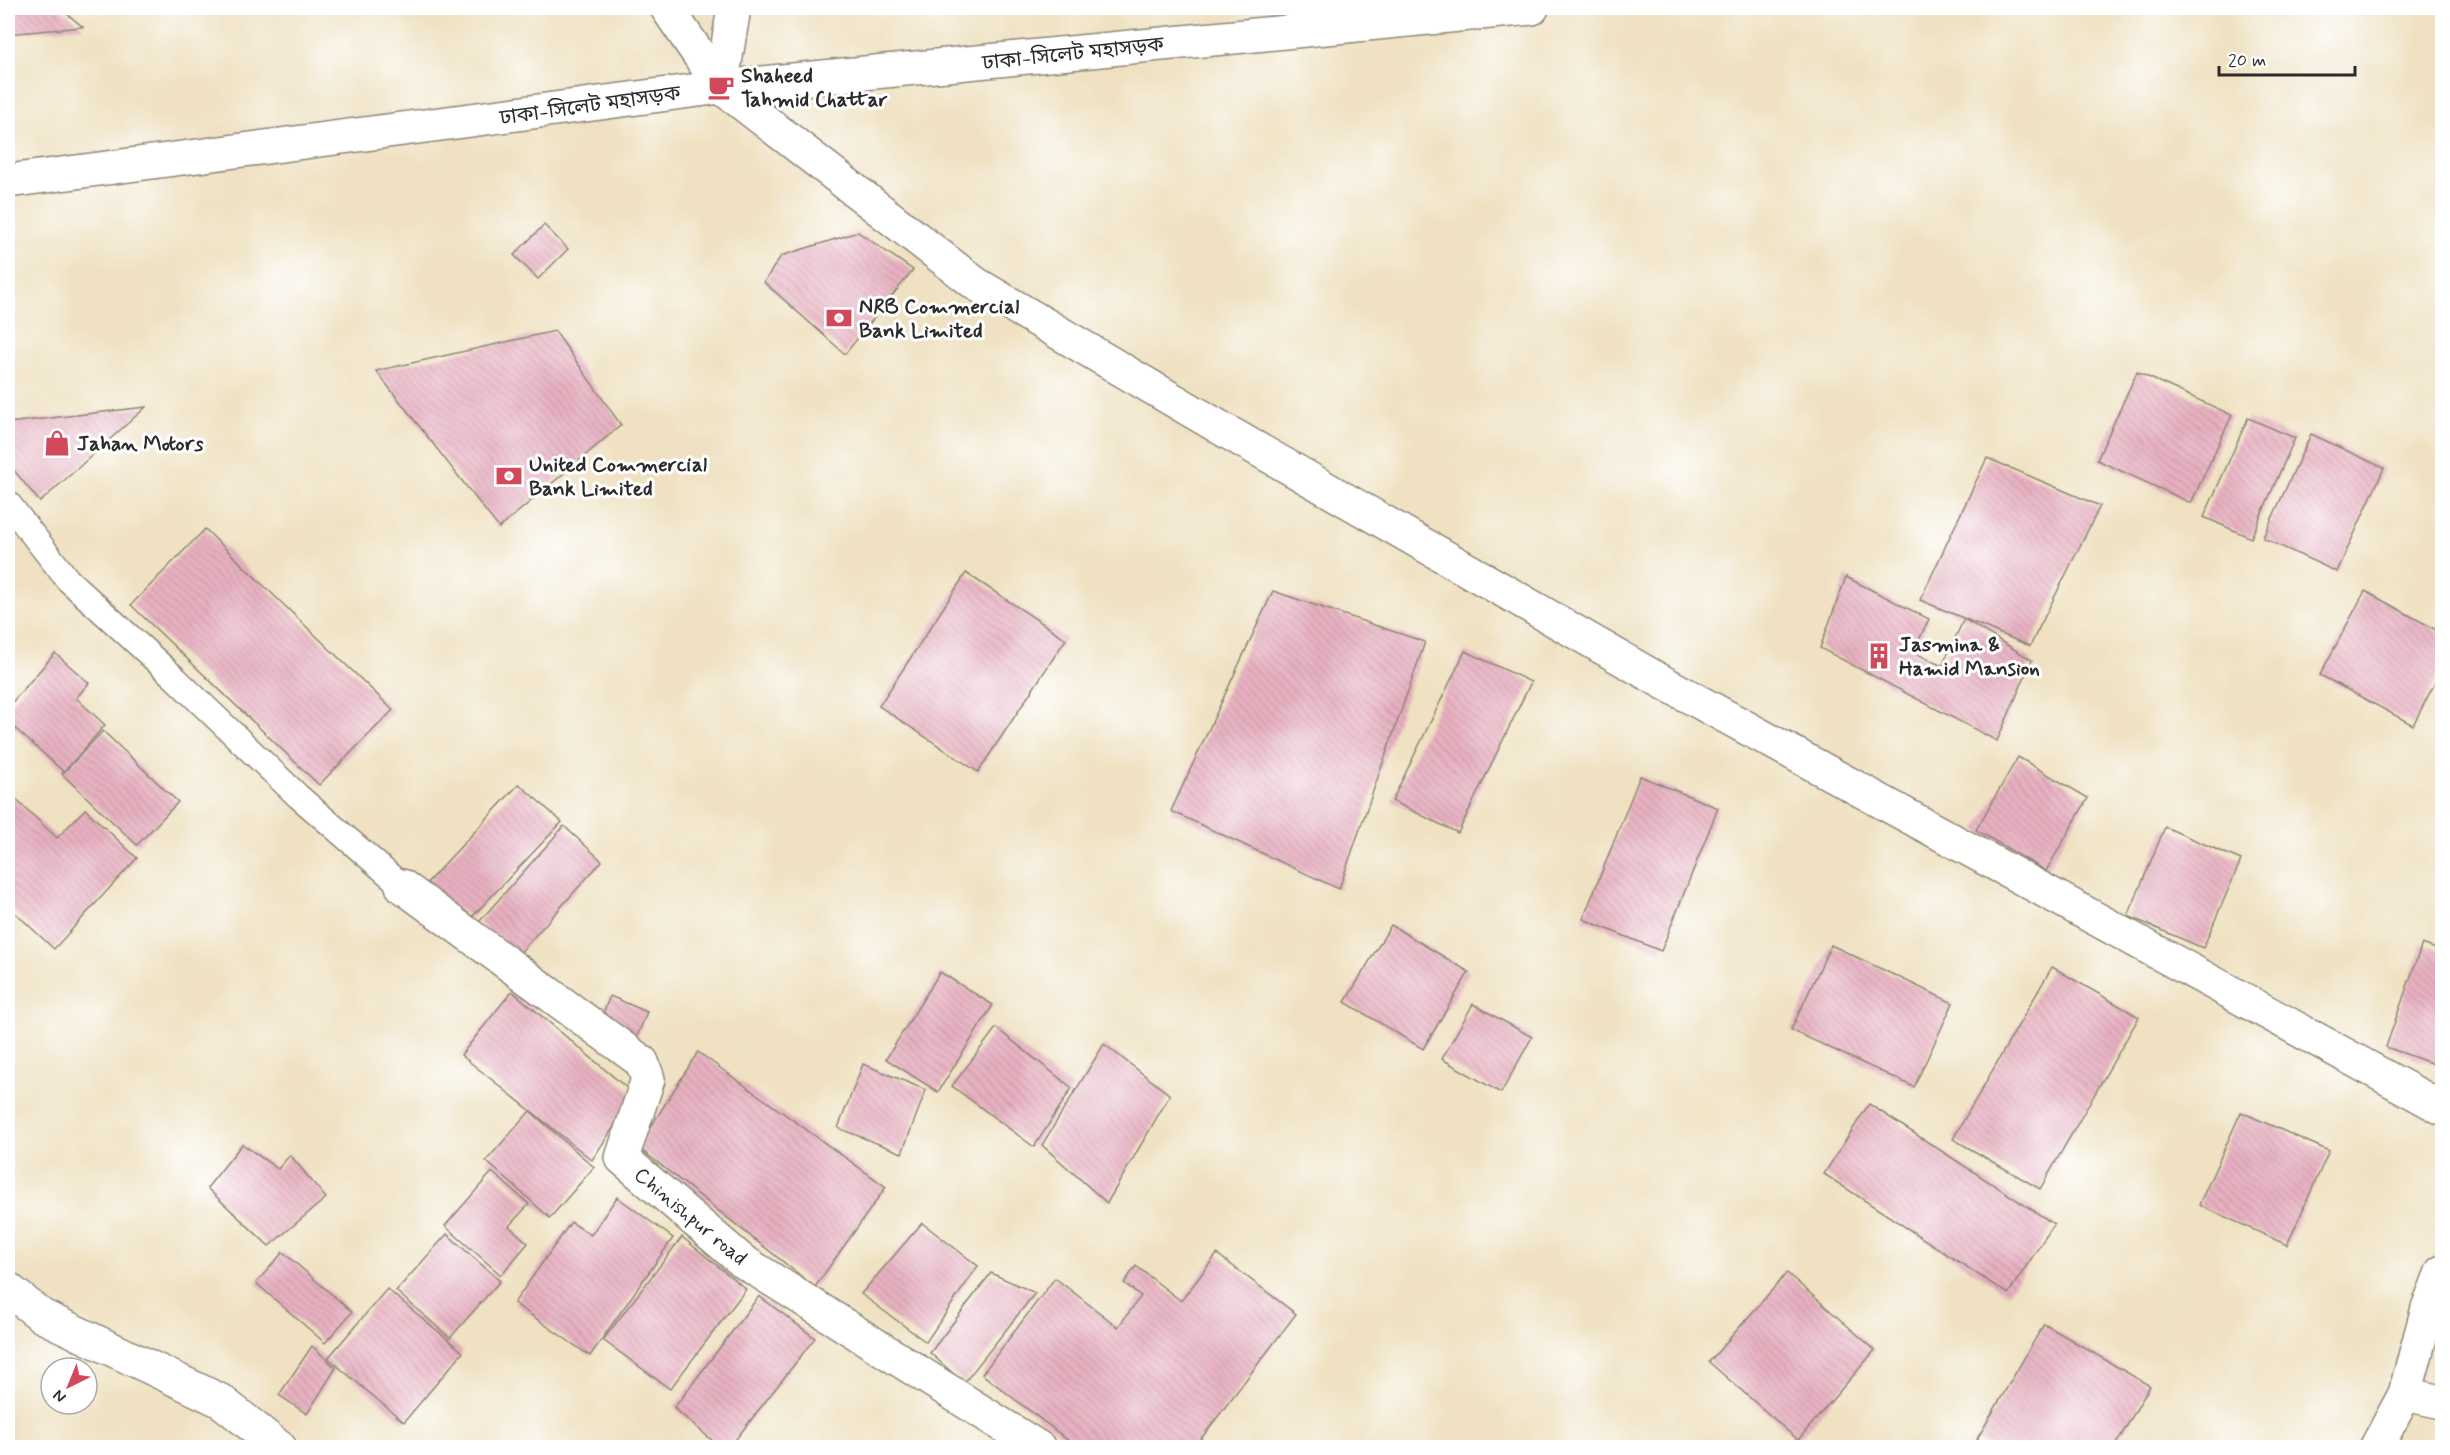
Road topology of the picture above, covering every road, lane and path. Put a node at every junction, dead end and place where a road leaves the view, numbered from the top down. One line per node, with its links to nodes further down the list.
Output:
1 (667, 8): 4 (main road)
2 (734, 8): 4 (main road)
3 (1532, 8): 4 (main road, ঢাকা-সিলেট মহাসড়ক)
4 (721, 87): 5 (main road, ঢাকা-সিলেট মহাসড়ক); 8 (main road)
5 (8, 181)
6 (8, 503): 7 (lane)
7 (402, 886): 14 (main road, Chinishpur road)
8 (2442, 1108)
9 (2442, 1272): 11 (main road)
10 (8, 1289): 13 (main road)
11 (2405, 1394): 12 (main road); 15 (main road)
12 (2442, 1402)
13 (280, 1448)
14 (1039, 1448)
15 (2376, 1448)

